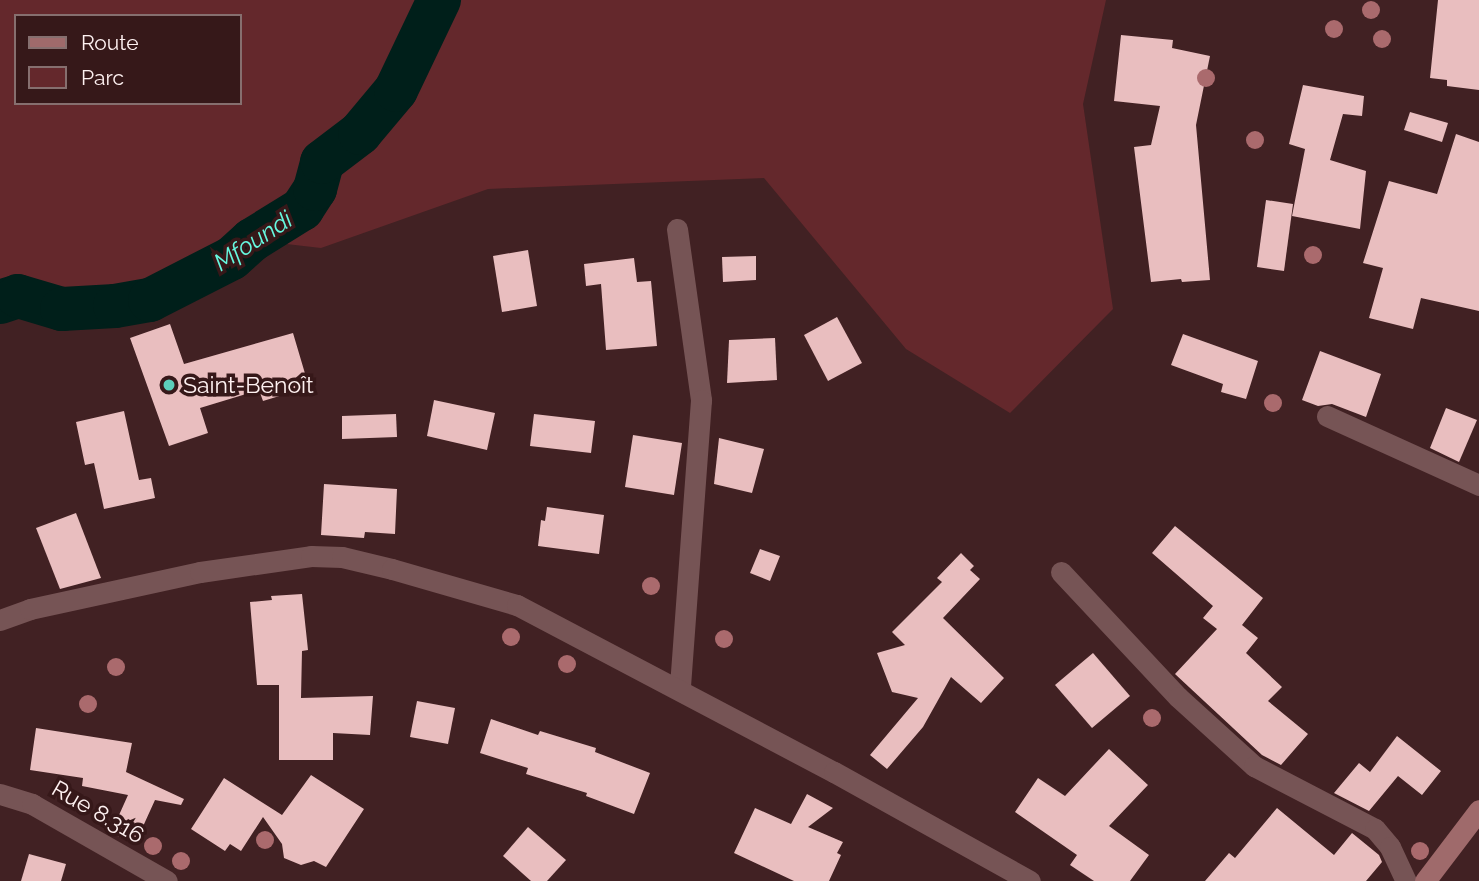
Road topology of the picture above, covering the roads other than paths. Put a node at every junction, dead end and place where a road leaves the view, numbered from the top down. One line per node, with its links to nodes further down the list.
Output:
1 (677, 229): 6 (street)
2 (1327, 415): 3 (street)
3 (1479, 485)
4 (1061, 572): 11 (street)
5 (0, 620): 6 (street)
6 (680, 689): 10 (street)
7 (0, 794): 9 (street, Rue 8.316)
8 (1479, 810): 12 (main road)
9 (167, 881)
10 (1030, 881)
11 (1405, 881)
12 (1424, 881)

